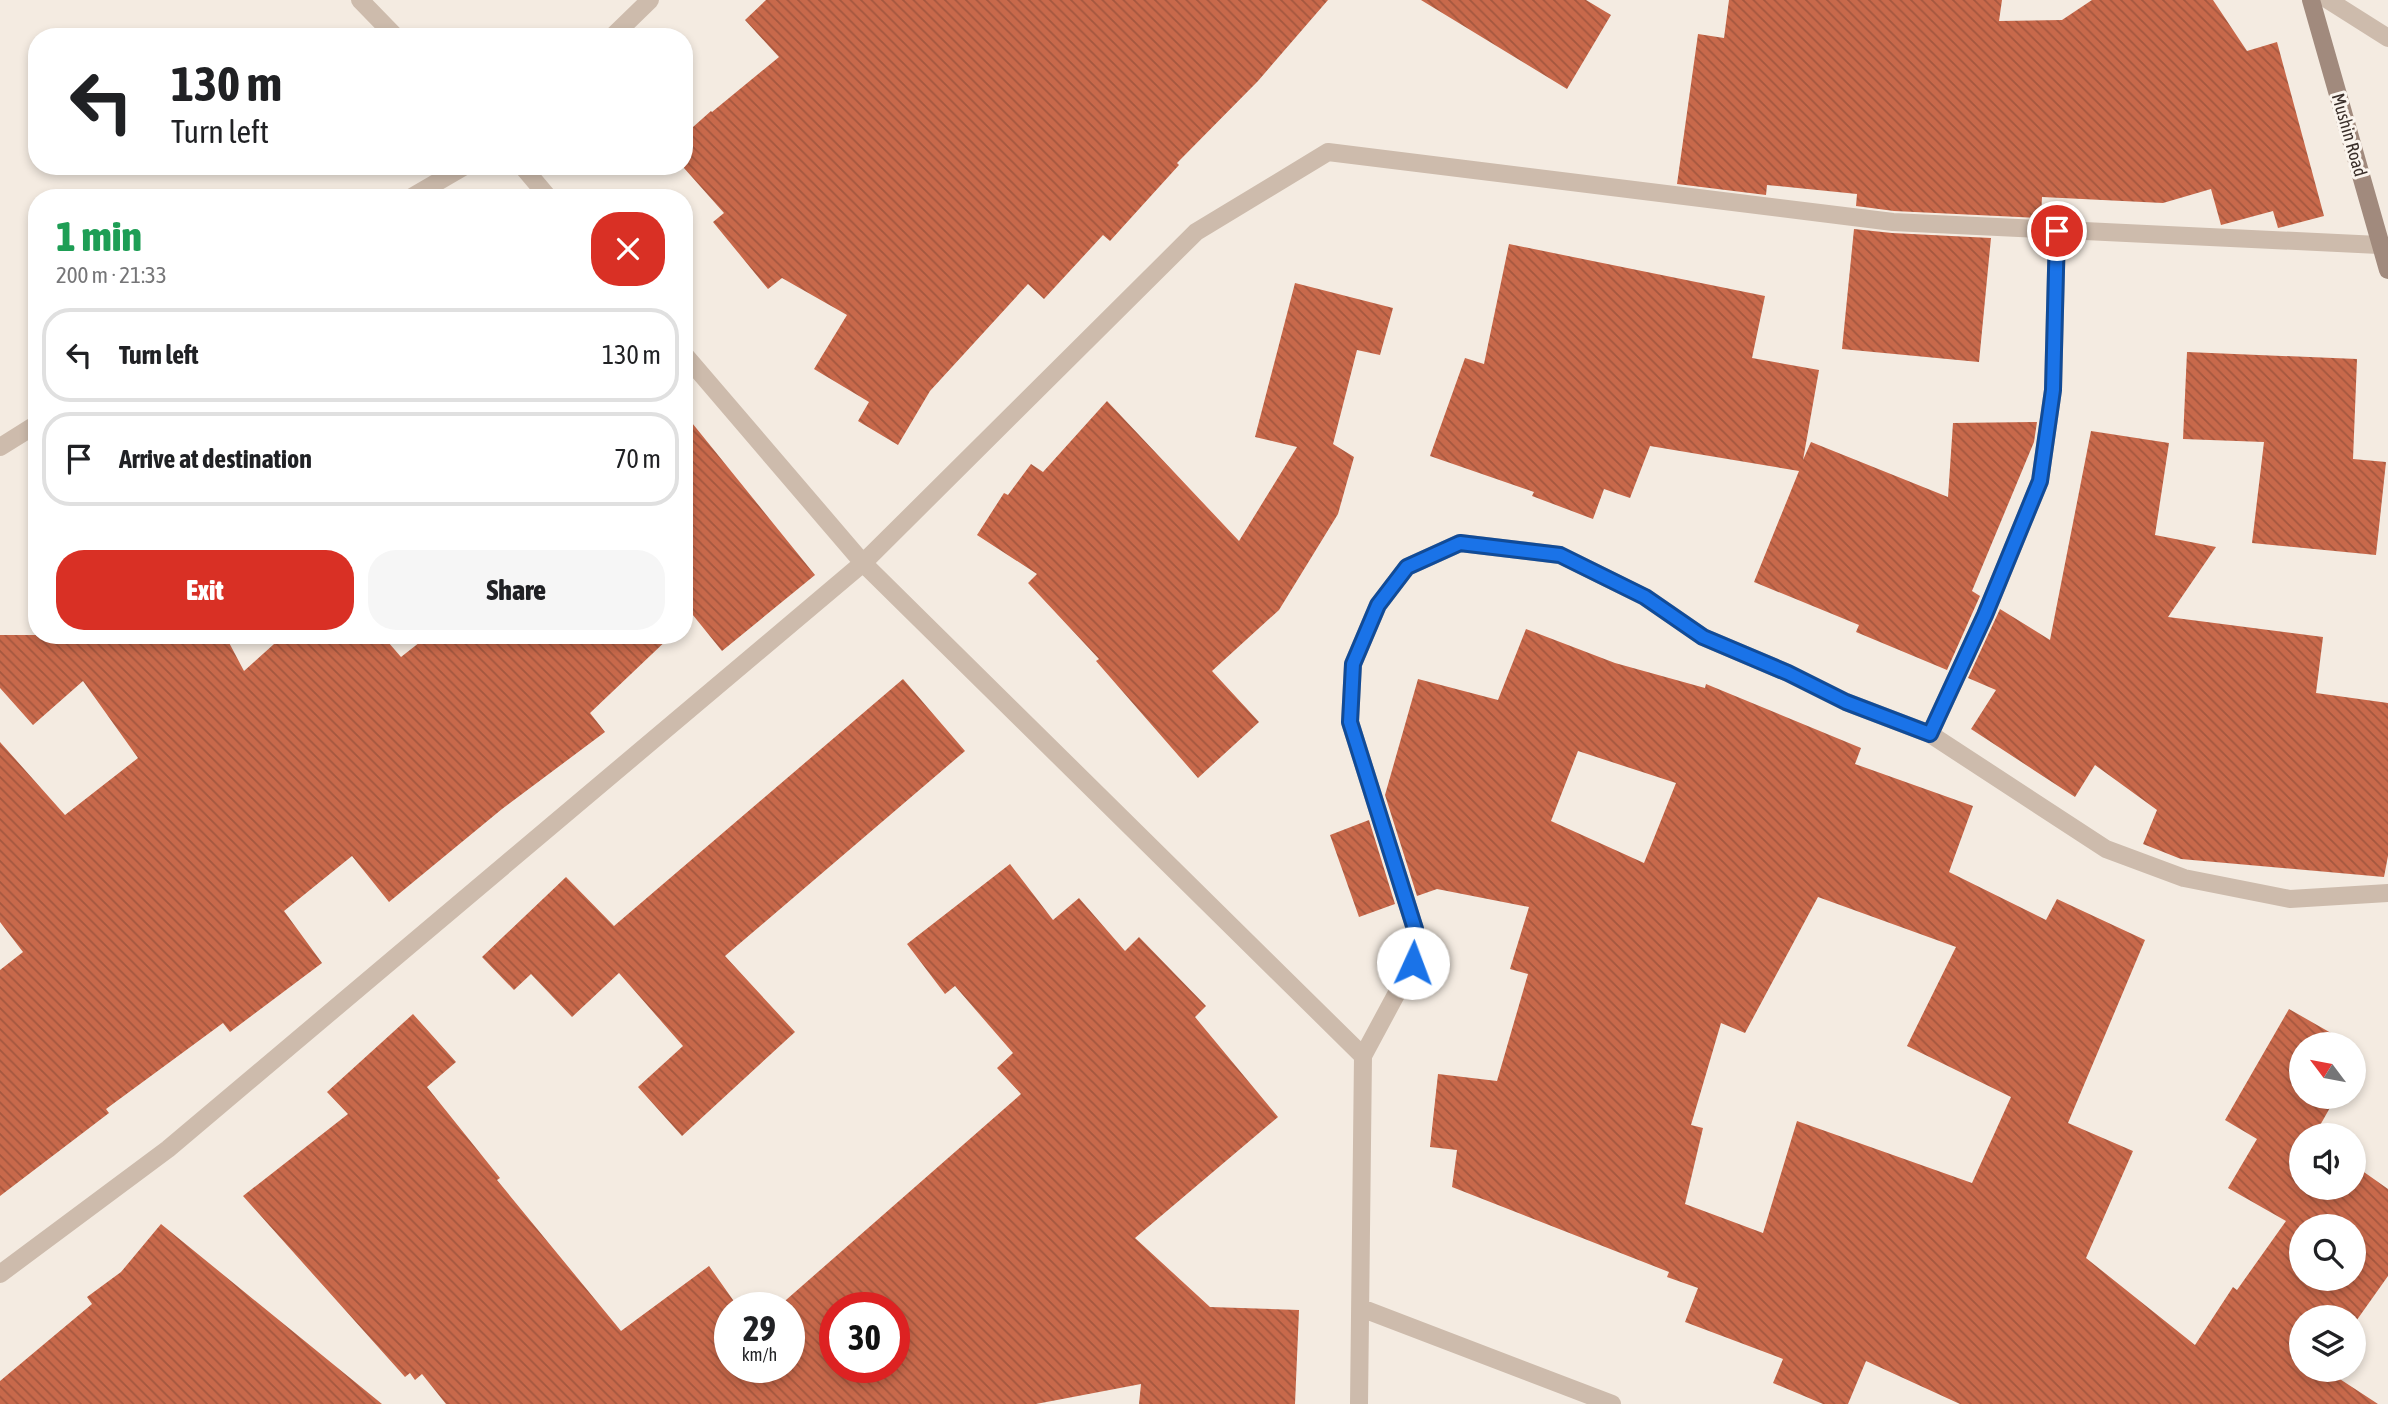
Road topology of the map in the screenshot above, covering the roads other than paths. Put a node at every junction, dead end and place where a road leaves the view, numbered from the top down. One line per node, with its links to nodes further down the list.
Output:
1 (360, 0): 5 (street)
2 (650, 0): 6 (street)
3 (2311, 0): 13 (main road, Mushin Road)
4 (2328, 0): 7 (street)
5 (387, 28)
6 (621, 28)
7 (2388, 38)
8 (450, 175): 10 (street)
9 (530, 175): 11 (street)
10 (425, 189)
11 (541, 189)
12 (2057, 231): 13 (street); 18 (street); 19 (street)
13 (2379, 245): 14 (main road, Mushin Road)
14 (2388, 270)
15 (693, 364): 18 (street)
16 (28, 430): 17 (street)
17 (0, 447)
18 (863, 563): 21 (street); 22 (street)
19 (1930, 734): 20 (street); 21 (street)
20 (2388, 893)
21 (1363, 1056): 23 (street)
22 (0, 1273)
23 (1361, 1308): 24 (street); 25 (street)
24 (1359, 1404)
25 (1612, 1404)

